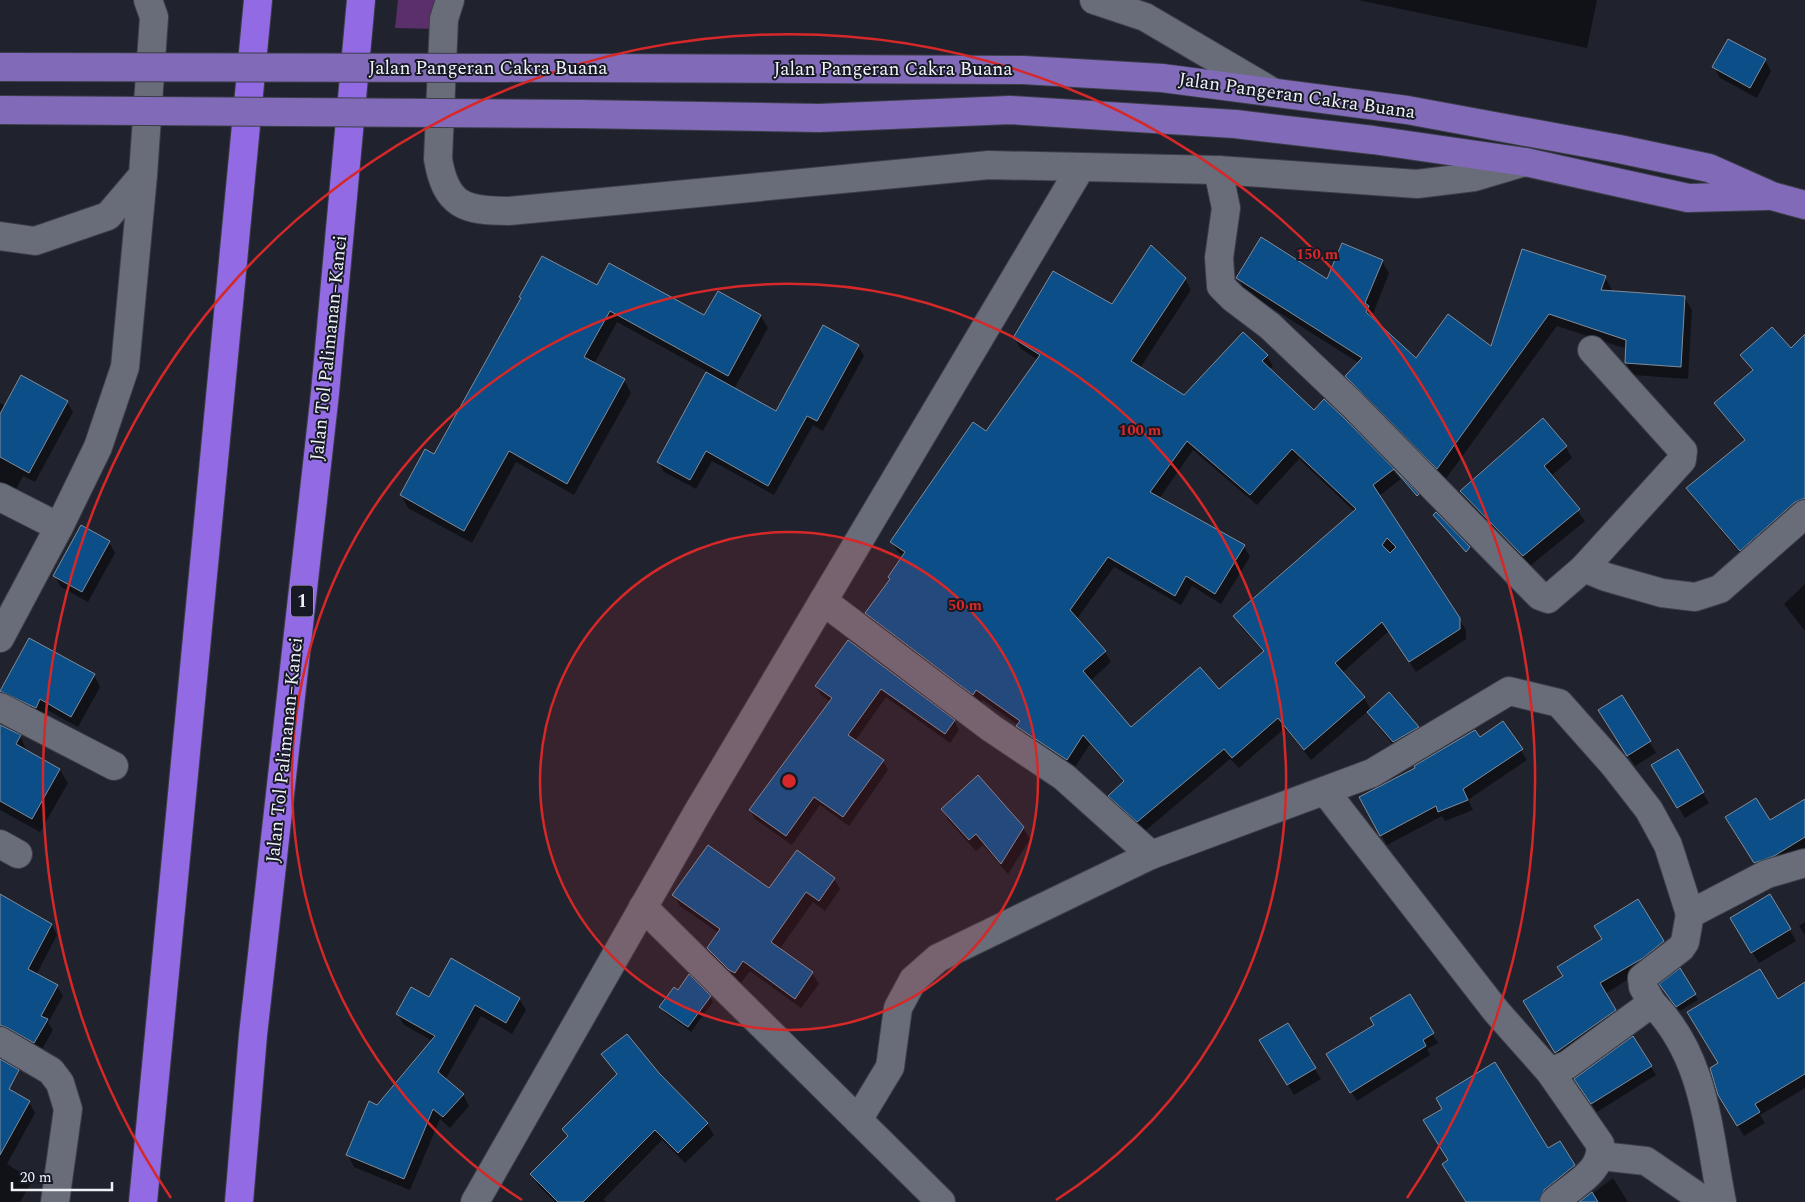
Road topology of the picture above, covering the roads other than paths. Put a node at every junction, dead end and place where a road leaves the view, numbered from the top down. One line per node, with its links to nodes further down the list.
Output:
1 (148, 0): 12 (street)
2 (258, 0): 36 (highway)
3 (361, 0): 37 (highway, Jalan Tol Palimanan–Kanci / 1)
4 (450, 0): 10 (street)
5 (1094, 0): 7 (street)
6 (0, 67): 7 (main road, Jalan Pangeran Cakra Buana, bridge)
7 (1272, 91): 13 (main road, Jalan Pangeran Cakra Buana)
8 (0, 110): 9 (main road, Jalan Pangeran Cakra Buana, bridge)
9 (1524, 162): 11 (street); 13 (main road, Jalan Pangeran Cakra Buana)
10 (1081, 167): 11 (street); 21 (street)
11 (1218, 170): 20 (street)
12 (144, 175): 15 (street); 19 (street)
13 (1772, 196): 14 (main road, Jalan Pangeran Cakra Buana)
14 (1805, 205)
15 (0, 236)
16 (1592, 350): 20 (street)
17 (0, 497): 19 (street)
18 (1805, 514): 20 (street)
19 (59, 528): 22 (street)
20 (1584, 568)
21 (823, 600): 26 (street); 28 (street)
22 (0, 638)
23 (0, 707): 24 (street)
24 (114, 766)
25 (1325, 791): 26 (street); 29 (street); 32 (street)
26 (1151, 855): 33 (street)
27 (1805, 862): 29 (street)
28 (643, 908): 33 (street); 38 (street)
29 (1690, 914): 30 (street)
30 (1652, 1004): 32 (street); 42 (street)
31 (0, 1042): 35 (street)
32 (1550, 1072): 34 (street)
33 (858, 1120): 39 (street)
34 (1601, 1156): 40 (street); 41 (street)
35 (55, 1202)
36 (143, 1202)
37 (239, 1202)
38 (475, 1202)
39 (941, 1202)
40 (1554, 1202)
41 (1706, 1202)
42 (1722, 1202)

